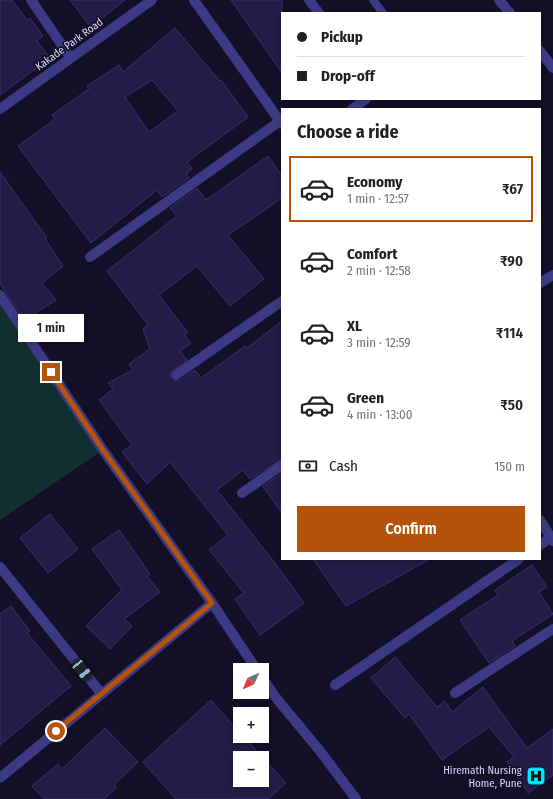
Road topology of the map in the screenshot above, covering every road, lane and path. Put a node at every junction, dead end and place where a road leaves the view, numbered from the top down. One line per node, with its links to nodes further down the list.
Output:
1 (31, 0): 11 (street)
2 (152, 0): 11 (street, Kakade Park Road)
3 (194, 0): 16 (street)
4 (309, 0): 7 (street)
5 (373, 0): 8 (lane)
6 (499, 0): 9 (street)
7 (318, 12)
8 (382, 12)
9 (509, 12)
10 (541, 52): 12 (street)
11 (70, 58): 15 (street, Kakade Park Road)
12 (553, 68)
13 (365, 100): 14 (street)
14 (353, 108)
15 (0, 109)
16 (281, 123): 17 (street)
17 (90, 257)
18 (553, 275): 19 (street)
19 (541, 282)
20 (0, 295): 30 (street)
21 (281, 302): 22 (street)
22 (176, 375)
23 (281, 466): 24 (street)
24 (242, 493)
25 (541, 522): 26 (street)
26 (552, 539): 27 (street)
27 (541, 544)
28 (519, 560): 33 (street)
29 (0, 567): 36 (street)
30 (212, 603): 32 (street); 36 (street)
31 (553, 629): 35 (street)
32 (252, 663)
33 (336, 685)
34 (269, 687): 38 (street)
35 (455, 693)
36 (101, 694): 37 (street)
37 (0, 778)
38 (356, 799)

